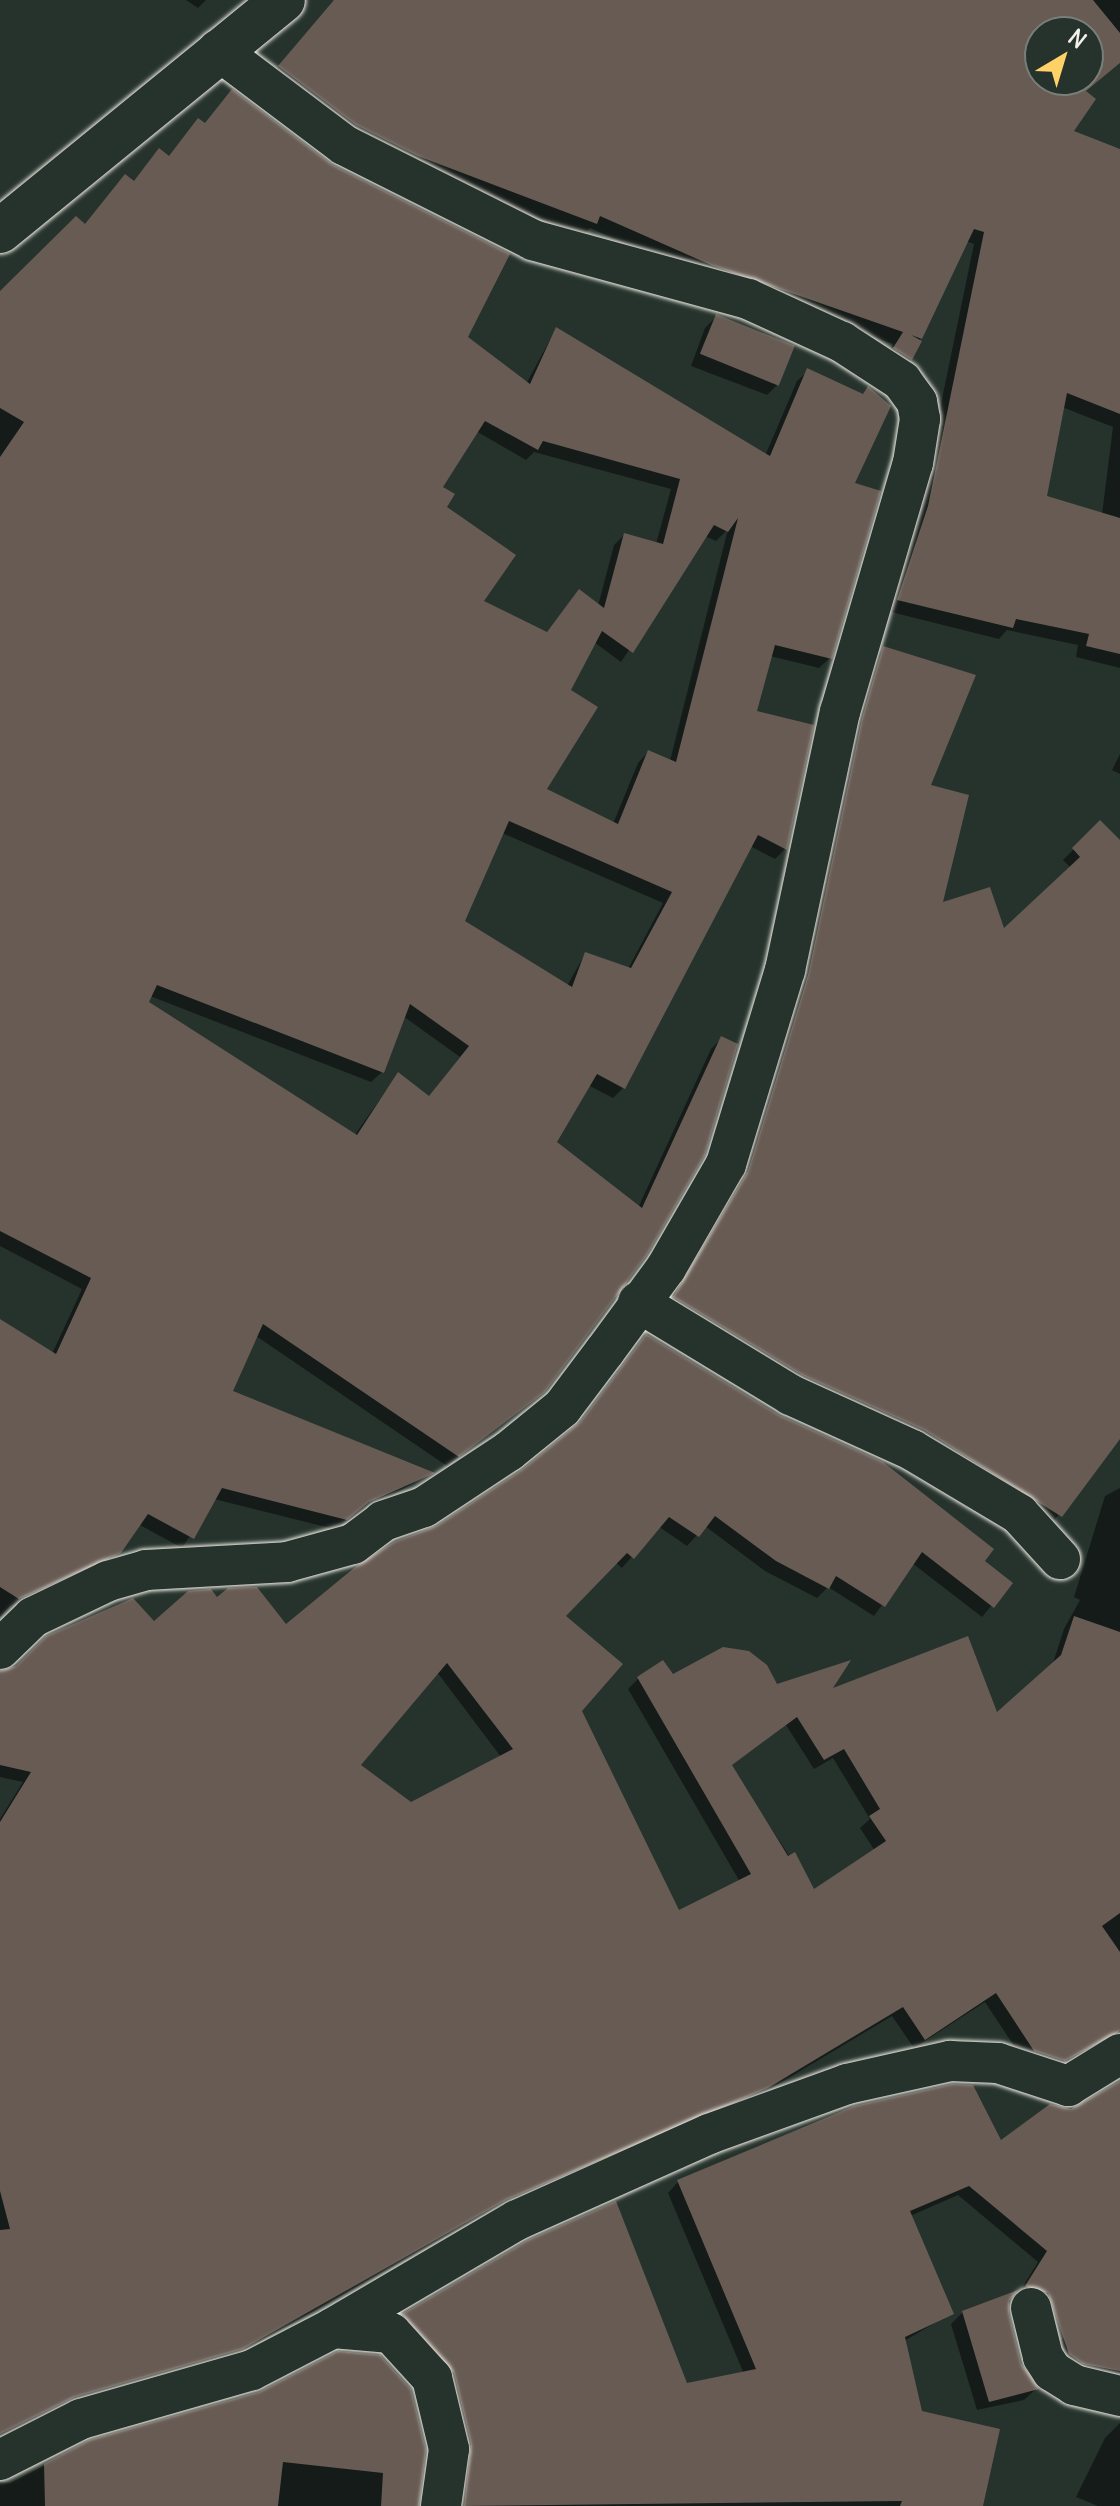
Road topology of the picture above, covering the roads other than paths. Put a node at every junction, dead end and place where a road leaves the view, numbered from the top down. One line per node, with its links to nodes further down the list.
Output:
1 (283, 0): 2 (street)
2 (218, 50): 3 (street); 4 (street)
3 (0, 231)
4 (638, 1302): 5 (street); 6 (street)
5 (1060, 1559)
6 (0, 1649)
7 (1120, 2054): 9 (street)
8 (1031, 2308): 10 (street)
9 (333, 2328): 11 (street); 12 (street)
10 (1120, 2396)
11 (0, 2460)
12 (441, 2506)

